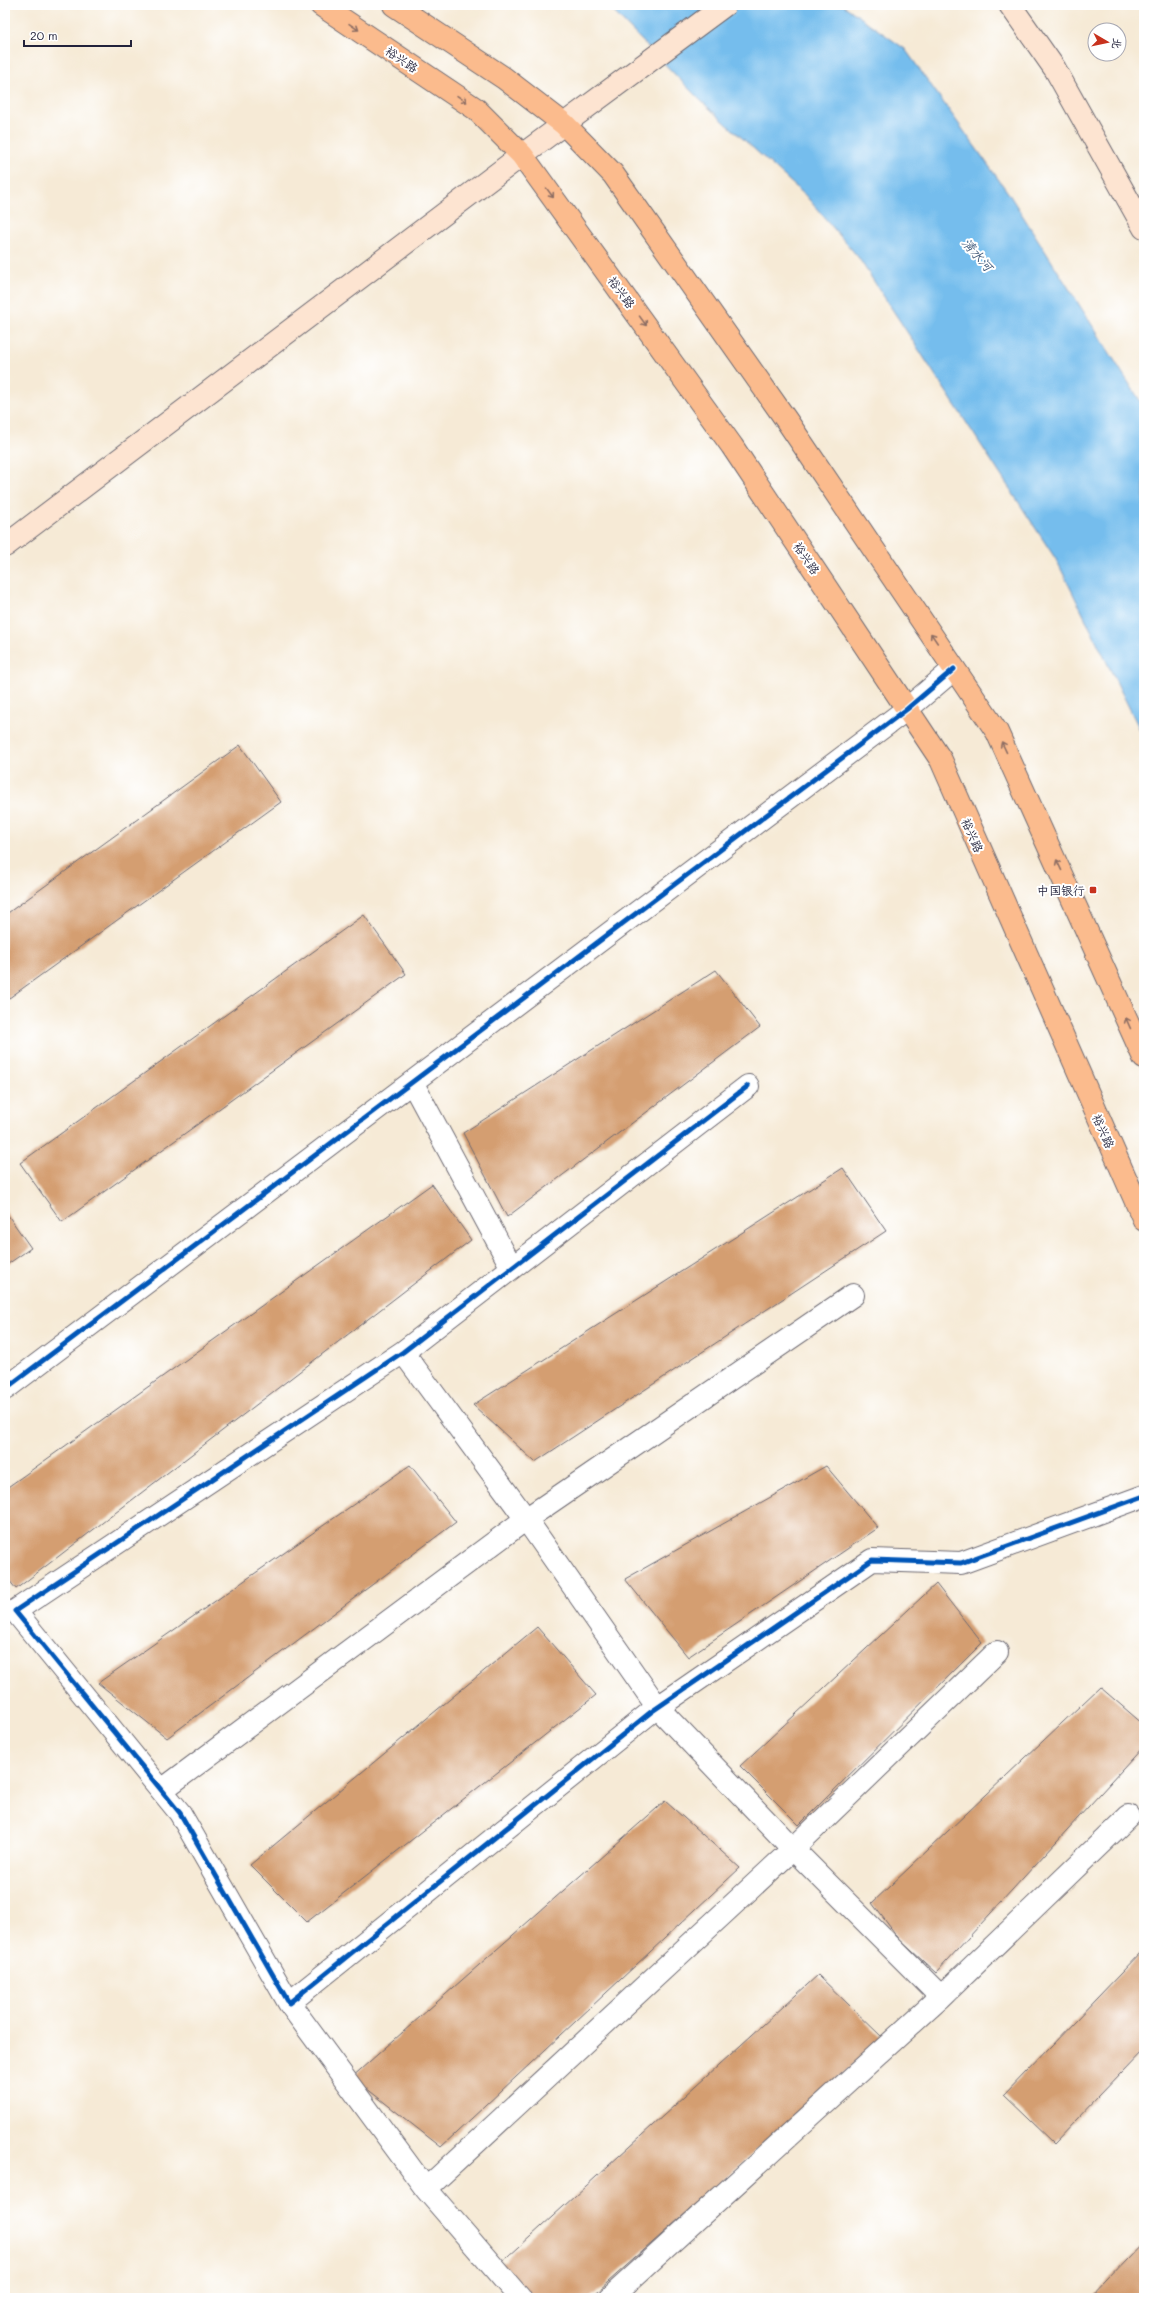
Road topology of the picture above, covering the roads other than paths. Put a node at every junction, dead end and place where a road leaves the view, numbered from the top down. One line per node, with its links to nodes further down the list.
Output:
1 (321, 5): 6 (main road, 裕兴路, one-way to 6)
2 (394, 5): 5 (main road)
3 (725, 5): 5 (street)
4 (1010, 5): 7 (street)
5 (564, 124): 6 (street); 9 (main road, one-way to 5)
6 (522, 155): 8 (street); 10 (main road, 裕兴路, one-way to 10)
7 (1144, 228)
8 (5, 546)
9 (954, 669): 10 (street); 11 (main road, one-way to 9)
10 (907, 709): 12 (street); 14 (main road, 裕兴路)
11 (1144, 1058)
12 (412, 1082): 15 (street); 18 (street)
13 (748, 1086): 15 (street)
14 (1144, 1220)
15 (512, 1268): 17 (street)
16 (854, 1295): 20 (street)
17 (403, 1352): 20 (street); 23 (street)
18 (5, 1389)
19 (1144, 1496): 22 (street)
20 (526, 1520): 22 (street); 23 (street)
21 (997, 1652): 25 (street)
22 (658, 1708): 25 (street); 27 (street)
23 (162, 1790): 27 (street)
24 (1129, 1816): 26 (street)
25 (793, 1849): 26 (street); 28 (street)
26 (941, 1997): 30 (street)
27 (289, 2003): 28 (street)
28 (426, 2189): 29 (street)
29 (520, 2298)
30 (610, 2298)

